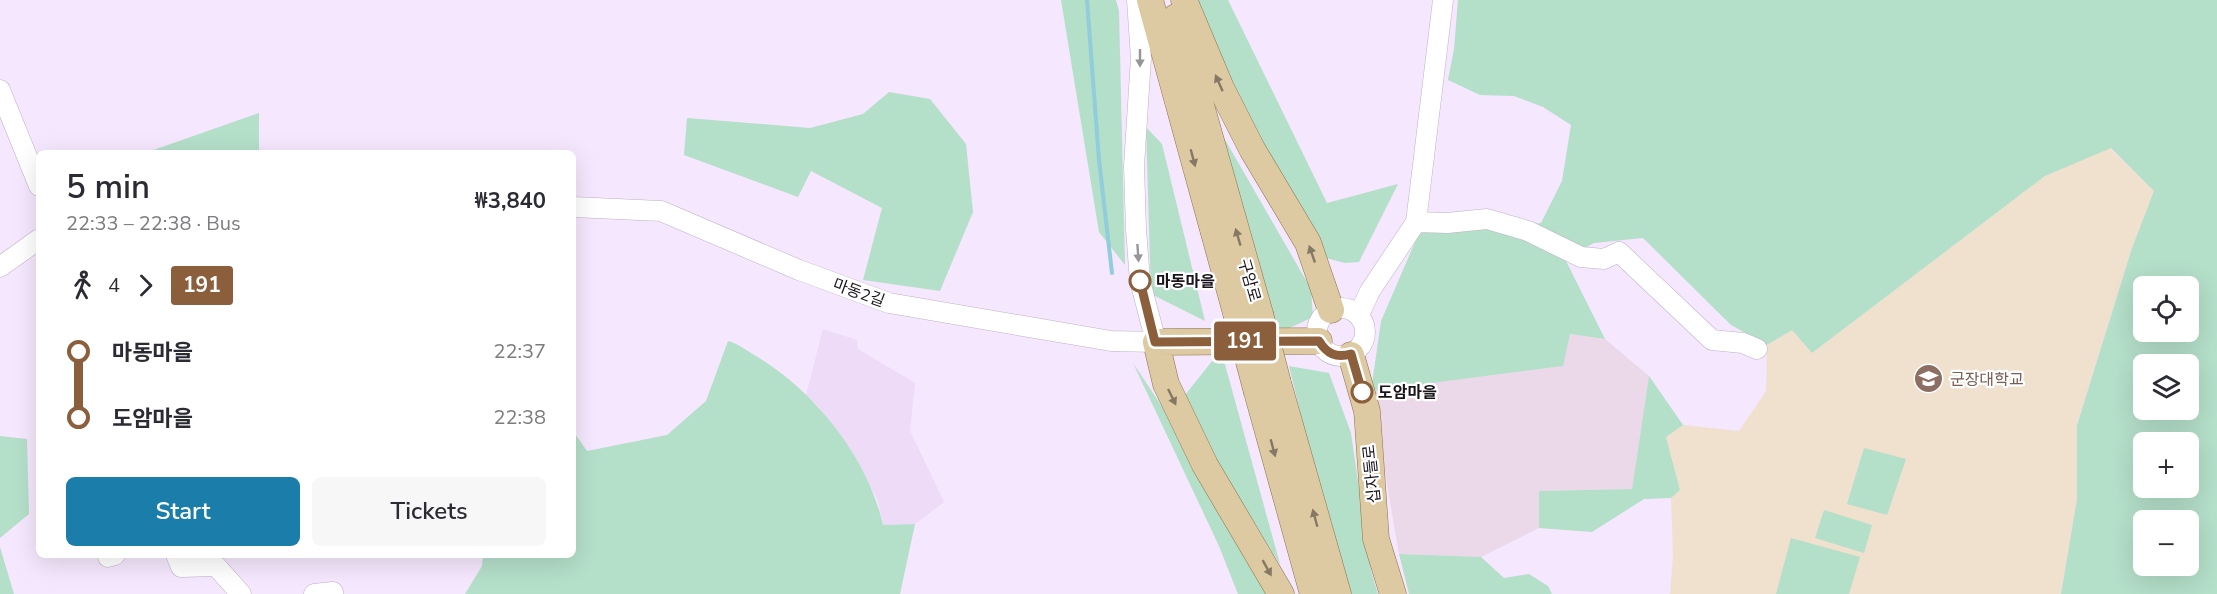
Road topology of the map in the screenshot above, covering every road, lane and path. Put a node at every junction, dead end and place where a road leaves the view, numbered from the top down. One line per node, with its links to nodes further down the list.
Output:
1 (1137, 0): 16 (street, one-way to 16)
2 (1150, 0): 13 (main road, 구암로, one-way to 13)
3 (1172, 0): 13 (main road, 구암로, one-way to 3)
4 (1184, 0): 12 (main road, one-way to 4)
5 (1443, 0): 9 (street)
6 (0, 90): 7 (street)
7 (36, 179)
8 (576, 207): 16 (street, 마동2길)
9 (1416, 222): 14 (street); 17 (street)
10 (36, 241): 11 (street)
11 (0, 267)
12 (1331, 310): 14 (street); 15 (street)
13 (1248, 313): 19 (main road, 구암로, bridge)
14 (1359, 315): 18 (street)
15 (1319, 341): 16 (main road); 18 (street)
16 (1155, 342): 22 (main road, one-way to 22)
17 (1757, 349)
18 (1351, 354): 25 (main road, 십자들로)
19 (1268, 387): 23 (main road, 구암로, one-way to 23); 24 (main road, 구암로, one-way to 19)
20 (177, 558): 21 (street)
21 (241, 594)
22 (1281, 594)
23 (1313, 594)
24 (1338, 594)
25 (1394, 594)

